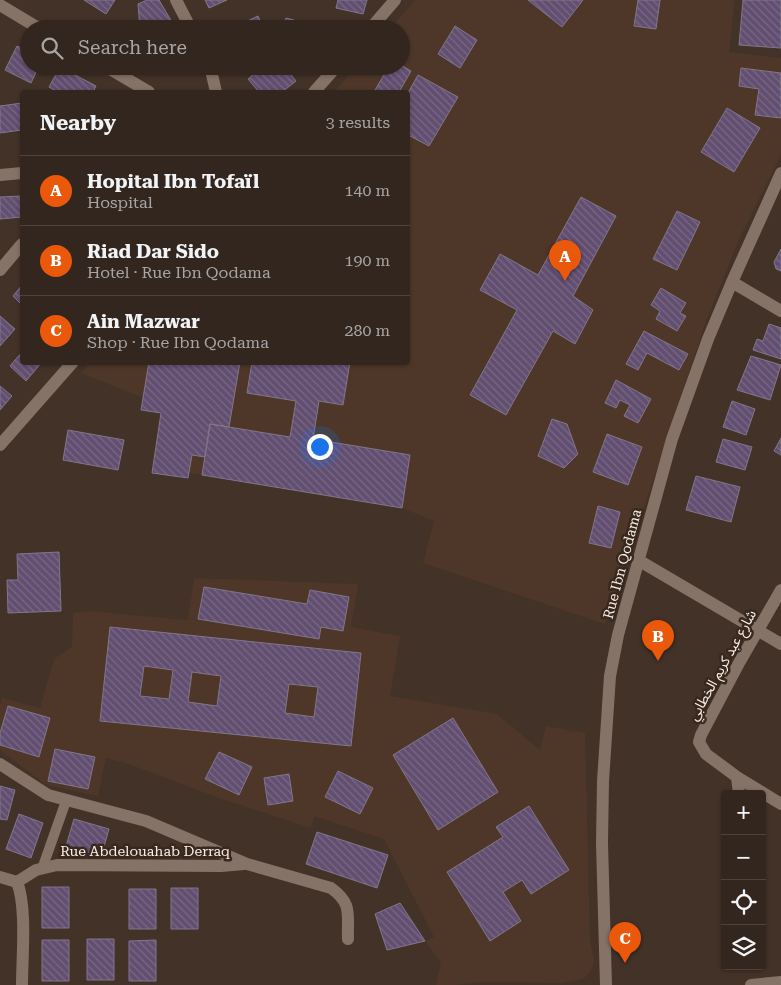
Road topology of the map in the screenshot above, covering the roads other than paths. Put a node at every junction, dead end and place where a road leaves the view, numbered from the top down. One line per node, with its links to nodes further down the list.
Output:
1 (176, 0): 5 (street)
2 (395, 0): 6 (street)
3 (0, 5): 4 (street)
4 (25, 20)
5 (186, 20)
6 (378, 20)
7 (121, 75): 10 (street)
8 (212, 75): 11 (street)
9 (329, 75): 12 (street)
10 (147, 90)
11 (216, 90)
12 (316, 90)
13 (20, 173): 15 (street)
14 (781, 173): 18 (street, Rue Ibn Qodama)
15 (0, 175)
16 (20, 246): 17 (street)
17 (0, 270)
18 (732, 282): 19 (street); 22 (street, Rue Ibn Qodama)
19 (781, 311)
20 (70, 365): 21 (street)
21 (0, 445)
22 (638, 560): 24 (street); 38 (street, Rue Ibn Qodama)
23 (781, 590): 24 (street, شارع عبد كريم الخطابي)
24 (758, 630): 25 (street); 27 (street, شارع عبد كريم الخطابي)
25 (781, 644)
26 (0, 764): 29 (street)
27 (738, 777): 28 (street); 30 (street, شارع عبد كريم الخطابي)
28 (739, 790)
29 (66, 801): 31 (street); 32 (street)
30 (777, 802)
31 (247, 864): 32 (street, Rue Abdelouahab Derraq); 35 (street)
32 (42, 869): 34 (street, Rue Abdelouahab Derraq)
33 (0, 877): 34 (street)
34 (17, 882): 37 (street)
35 (348, 938)
36 (781, 982): 39 (street)
37 (22, 985)
38 (606, 985)
39 (751, 985)

